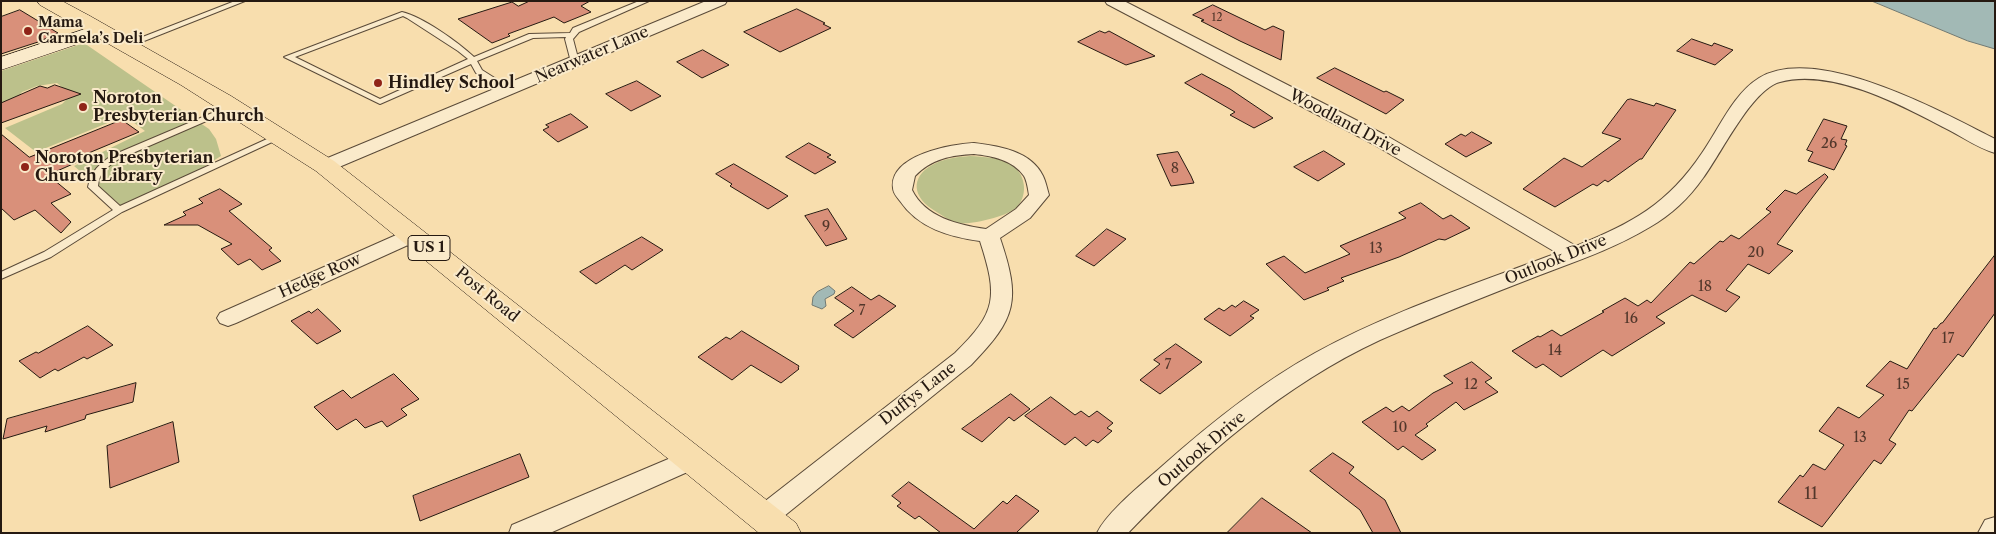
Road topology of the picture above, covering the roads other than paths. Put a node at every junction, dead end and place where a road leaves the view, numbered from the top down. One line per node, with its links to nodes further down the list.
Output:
1 (47, 1): 6 (main road, Post Road / US 1)
2 (242, 1): 8 (lane)
3 (646, 1): 7 (lane)
4 (720, 1): 10 (street, Nearwater Lane)
5 (1112, 1): 20 (street, Woodland Drive)
6 (100, 30): 8 (main road, Post Road / US 1); 11 (main road)
7 (572, 35): 9 (lane); 10 (lane)
8 (126, 45): 13 (main road, Post Road / US 1)
9 (473, 60): 9 (lane); 12 (lane)
10 (575, 62): 12 (street, Nearwater Lane)
11 (1, 64)
12 (509, 90): 16 (street, Nearwater Lane)
13 (231, 107): 14 (main road, Post Road / US 1); 17 (lane)
14 (281, 136): 16 (main road, Post Road / US 1); 17 (lane)
15 (1995, 147): 20 (street, Outlook Drive)
16 (325, 166): 18 (main road, Post Road / US 1)
17 (120, 210): 21 (lane)
18 (412, 235): 22 (street, Hedge Row); 23 (main road, Post Road / US 1)
19 (989, 236): 19 (street); 24 (street, Duffys Lane)
20 (1574, 254): 27 (street, Outlook Drive)
21 (1, 276)
22 (228, 318)
23 (692, 459): 24 (main road, Post Road / US 1); 26 (street)
24 (774, 525)
25 (1995, 528): 28 (street)
26 (522, 533)
27 (1110, 533)
28 (1992, 533)

